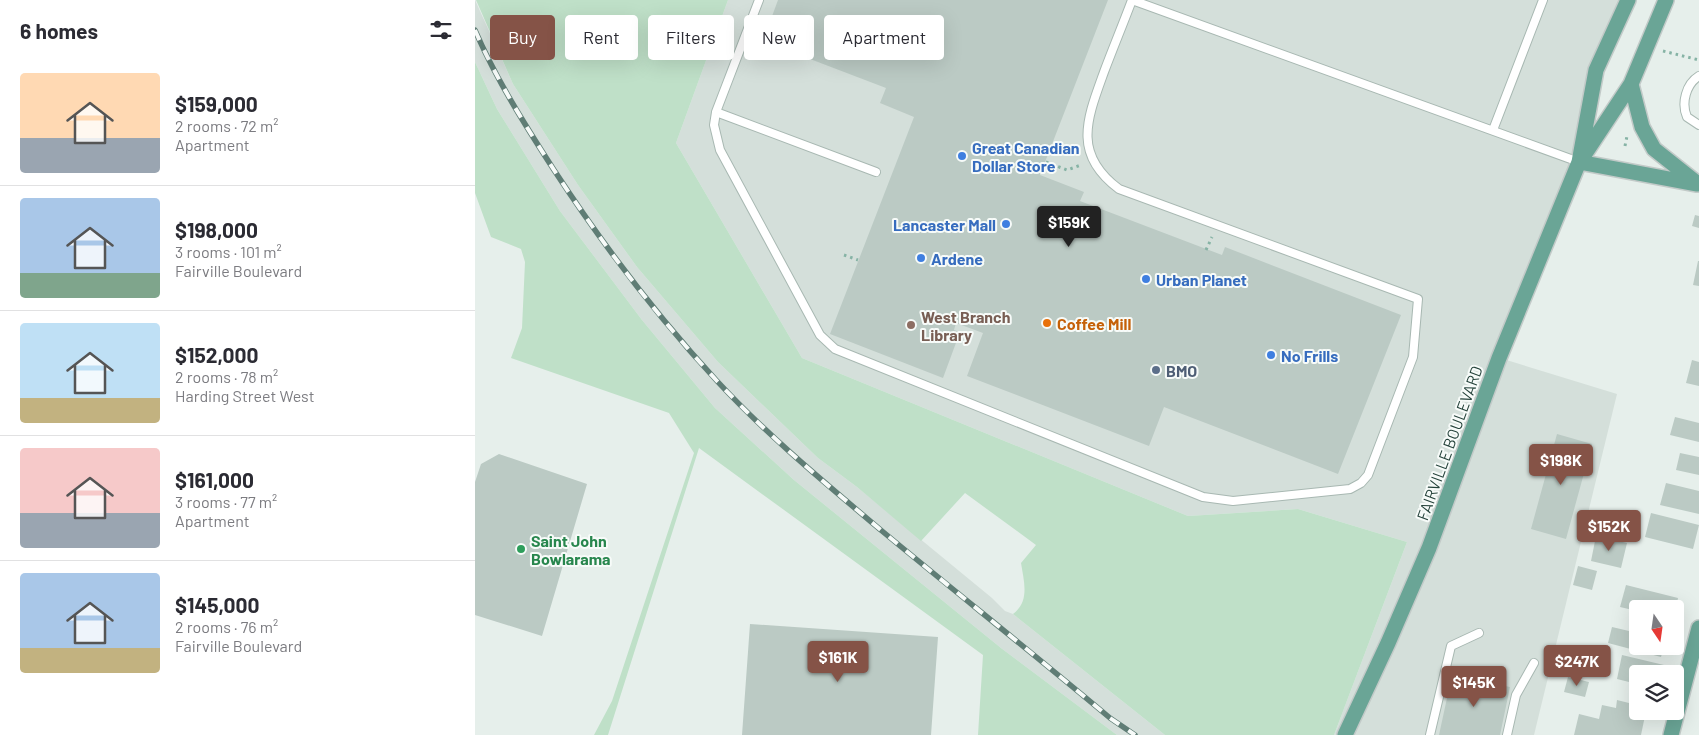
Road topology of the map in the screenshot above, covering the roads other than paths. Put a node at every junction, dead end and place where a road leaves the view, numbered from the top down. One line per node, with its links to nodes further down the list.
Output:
1 (759, 0): 8 (lane)
2 (1132, 0): 8 (lane); 10 (lane)
3 (1543, 0): 10 (lane)
4 (1628, 0): 11 (main road, FAIRVILLE BOULEVARD)
5 (1666, 0): 7 (main road, FAIRVILLE BOULEVARD)
6 (1699, 76): 9 (lane)
7 (1631, 84): 11 (main road, FAIRVILLE BOULEVARD); 13 (main road)
8 (716, 112): 12 (lane)
9 (1699, 125)
10 (1493, 130): 11 (lane)
11 (1579, 162): 13 (main road); 17 (main road, FAIRVILLE BOULEVARD)
12 (876, 172)
13 (1698, 185)
14 (1699, 628): 20 (main road)
15 (1479, 633): 18 (lane)
16 (1534, 663): 19 (lane)
17 (1345, 735)
18 (1430, 735)
19 (1507, 735)
20 (1671, 735)

